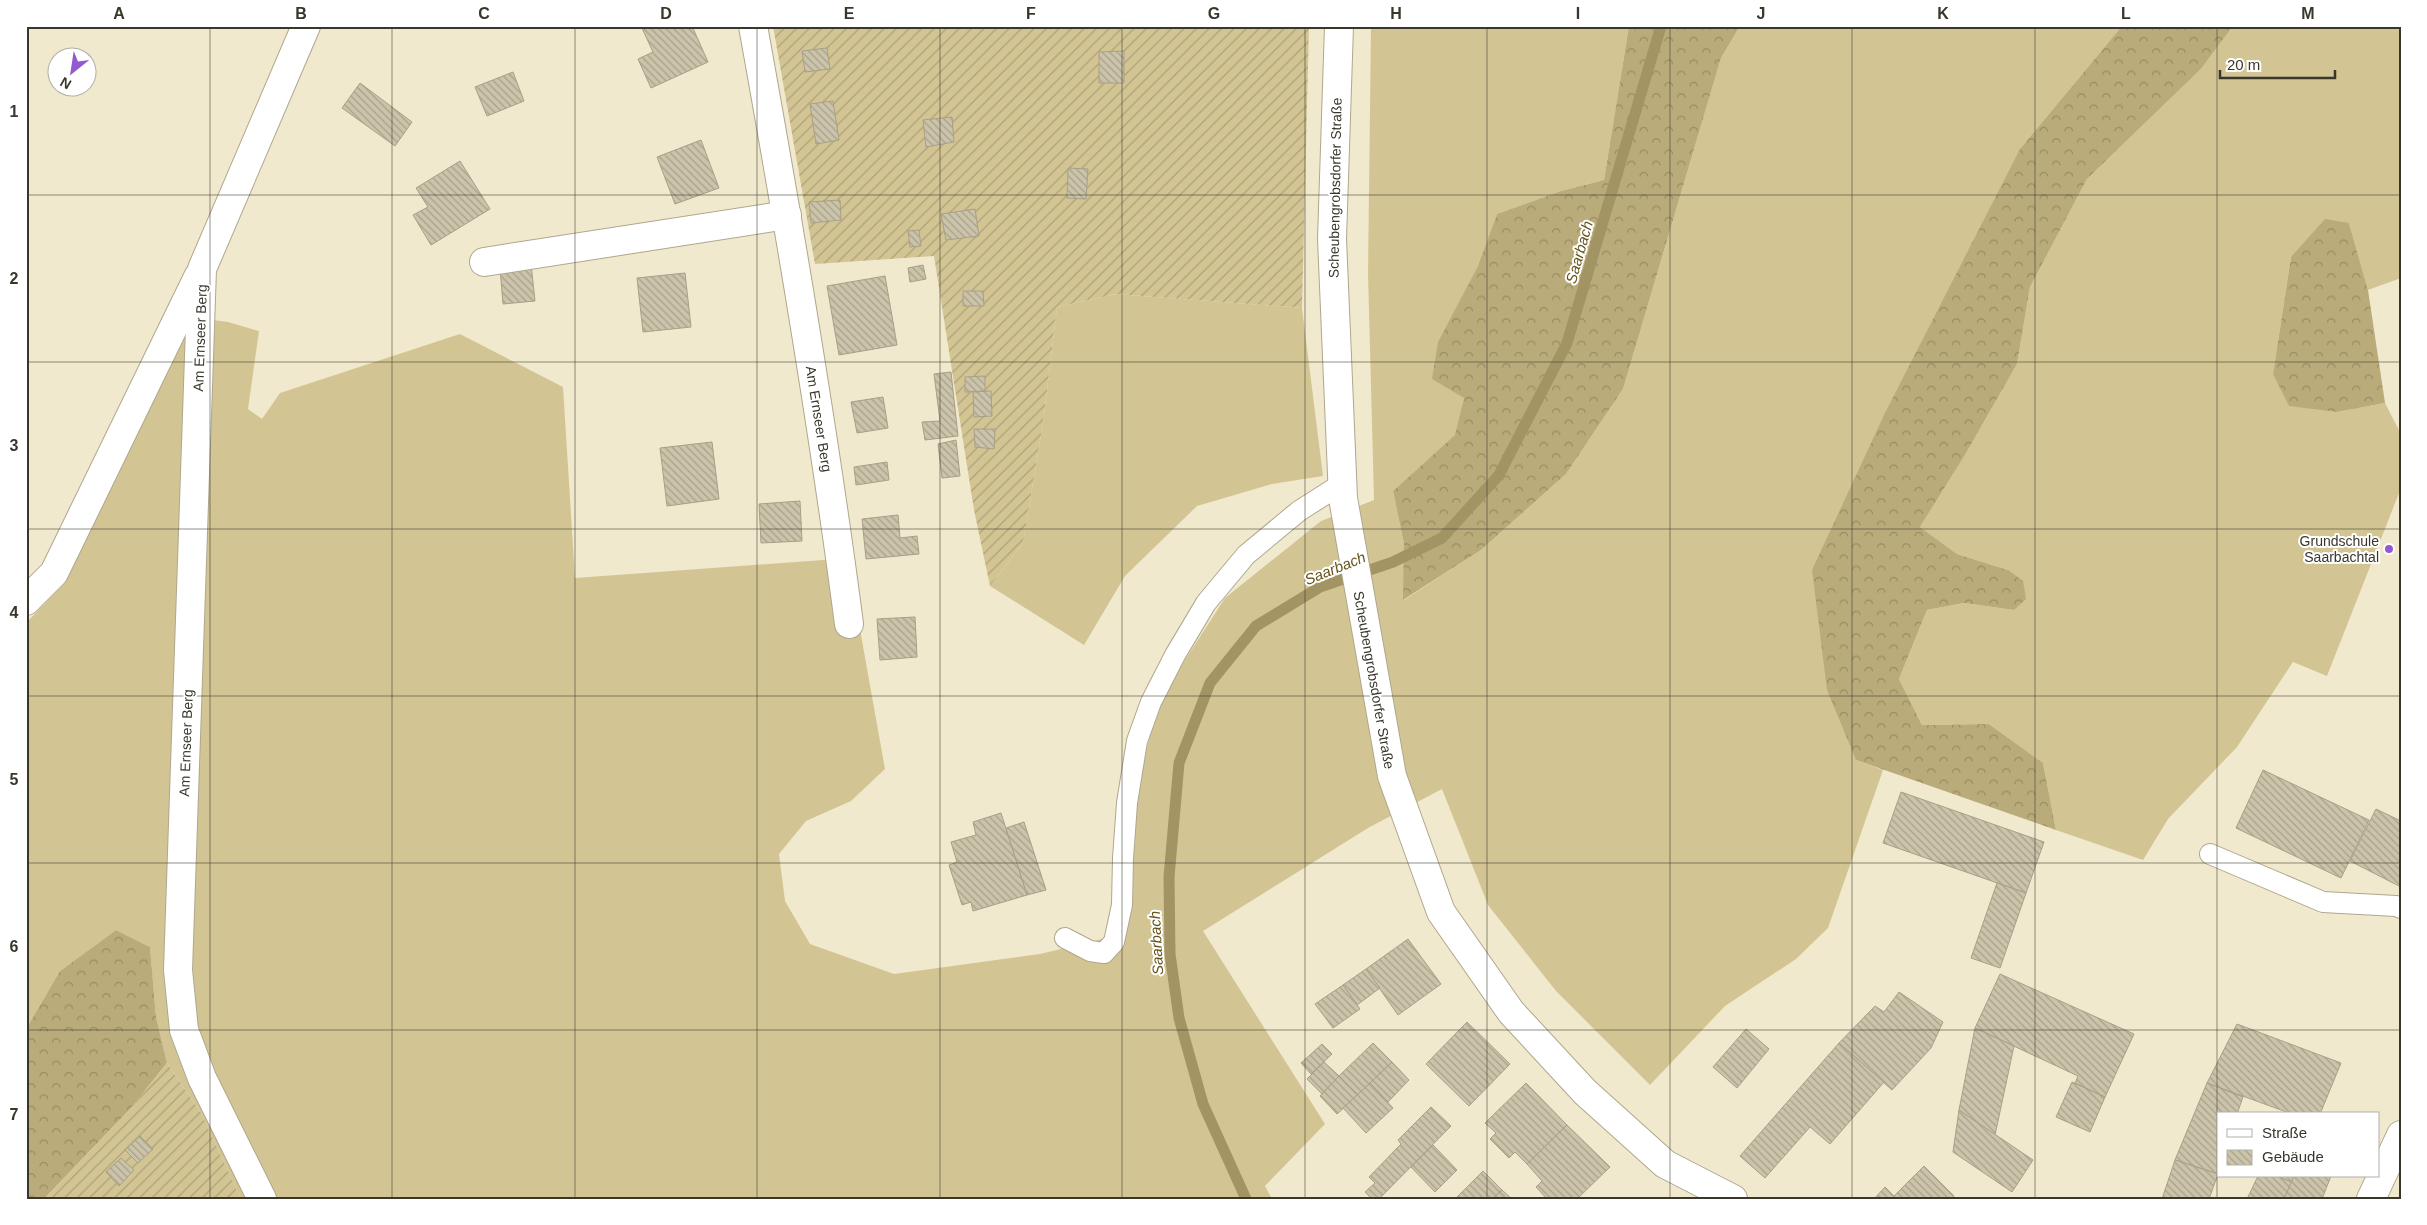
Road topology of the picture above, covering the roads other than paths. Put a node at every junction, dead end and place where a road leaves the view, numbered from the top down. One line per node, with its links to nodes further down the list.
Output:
1 (306, 26): 6 (street, Am Ernseer Berg)
2 (752, 26): 4 (street, Am Ernseer Berg)
3 (1339, 26): 7 (street, Scheubengrobsdorfer Straße)
4 (787, 215): 5 (street); 9 (street, Am Ernseer Berg)
5 (484, 262)
6 (202, 269): 8 (street, Am Ernseer Berg); 14 (street, Am Ernseer Berg)
7 (1343, 491): 12 (lane); 15 (street, Scheubengrobsdorfer Straße)
8 (26, 602)
9 (849, 624)
10 (2210, 854): 11 (lane)
11 (2401, 908)
12 (1065, 938)
13 (2401, 1135): 16 (street)
14 (262, 1199)
15 (1733, 1199)
16 (2371, 1199)

